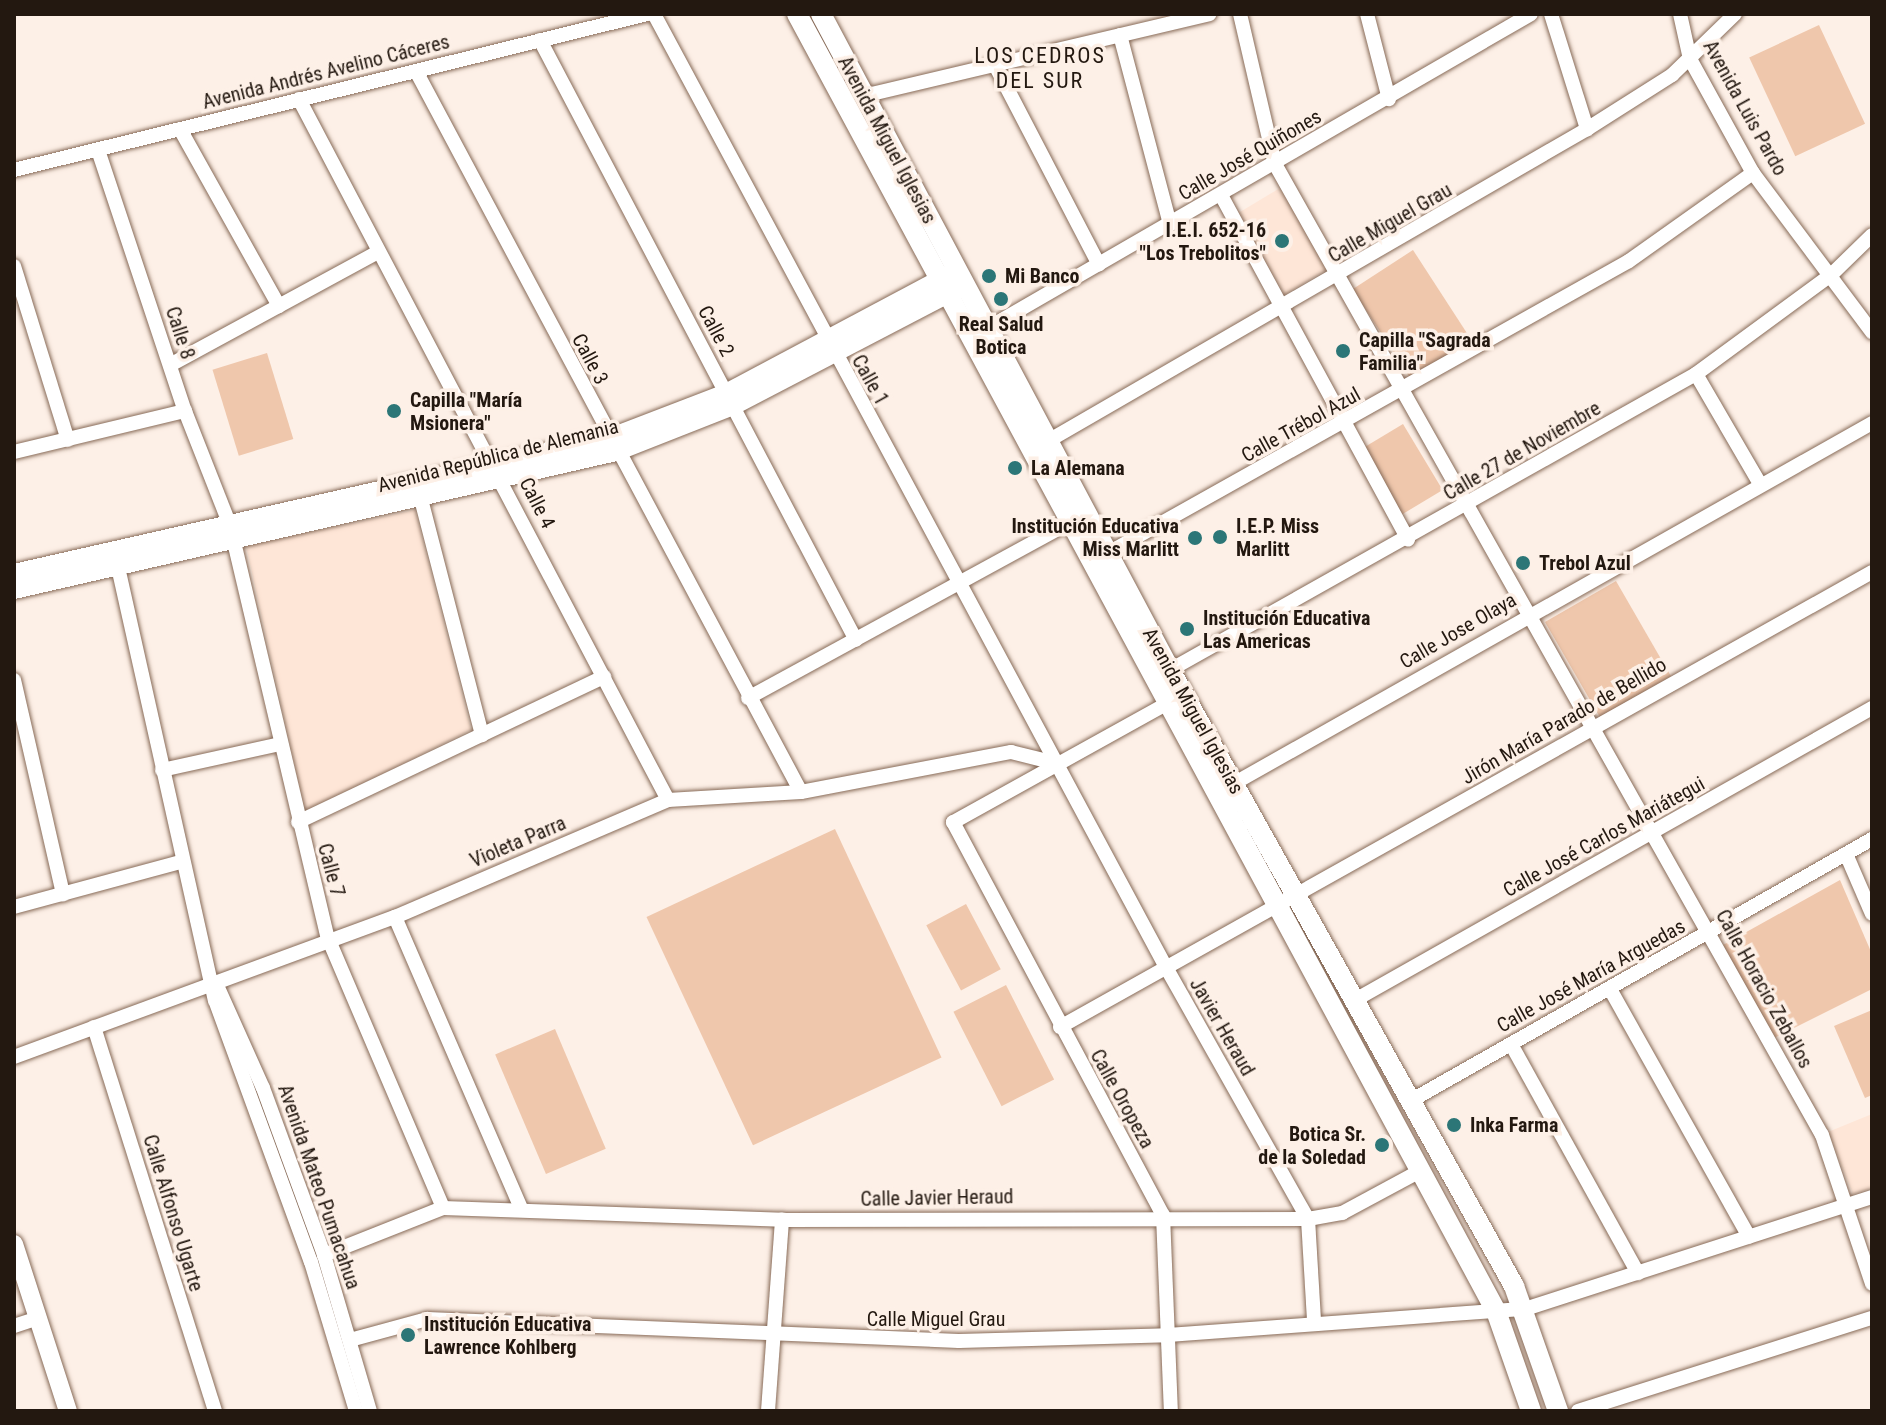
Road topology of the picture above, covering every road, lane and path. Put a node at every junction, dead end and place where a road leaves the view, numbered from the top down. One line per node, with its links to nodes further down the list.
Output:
1 (647, 14): 13 (street, Avenida Andrés Avelino Cáceres)
2 (654, 14): 39 (street, Calle 1)
3 (797, 14): 34 (main road, Avenida Miguel Iglesias)
4 (821, 14): 17 (main road, Avenida Miguel Iglesias)
5 (1209, 14): 12 (street)
6 (1240, 14): 23 (street, Calle Horacio Zeballos)
7 (1367, 14): 19 (street)
8 (1531, 14): 19 (street, Calle José Quiñones)
9 (1551, 14): 21 (street)
10 (1680, 14): 14 (street, Avenida Luis Pardo)
11 (1735, 14): 14 (street, Calle Miguel Grau)
12 (1120, 35): 15 (street); 27 (street)
13 (540, 40): 16 (street, Avenida Andrés Avelino Cáceres); 43 (street, Calle 2)
14 (1690, 59): 21 (street, Calle Miguel Grau); 25 (street, Avenida Luis Pardo)
15 (995, 65): 17 (street); 30 (street)
16 (416, 71): 18 (street, Avenida Andrés Avelino Cáceres); 49 (street, Calle 3)
17 (863, 96): 34 (main road, Avenida Miguel Iglesias)
18 (299, 99): 20 (street, Avenida Andrés Avelino Cáceres); 29 (street, Calle 4)
19 (1389, 99): 23 (street, Calle José Quiñones)
20 (180, 129): 22 (street, Avenida Andrés Avelino Cáceres); 35 (street)
21 (1587, 129): 32 (street, Calle Miguel Grau)
22 (98, 150): 24 (street, Avenida Andrés Avelino Cáceres); 40 (street, Calle 8)
23 (1275, 164): 26 (street, Calle José Quiñones); 32 (street, Calle Horacio Zeballos)
24 (14, 170)
25 (1753, 173): 33 (street, Avenida Luis Pardo); 42 (street, Calle Trébol Azul)
26 (1221, 195): 27 (street, Calle José Quiñones); 36 (street)
27 (1170, 224): 30 (street, Calle José Quiñones)
28 (1872, 235): 33 (street, Calle 27 de Noviembre)
29 (378, 252): 35 (street); 51 (street, Calle 4)
30 (1099, 265): 37 (street, Calle José Quiñones)
31 (14, 266): 47 (street)
32 (1340, 275): 36 (street, Calle Miguel Grau); 42 (street, Calle Horacio Zeballos)
33 (1831, 275): 38 (street, Avenida Luis Pardo); 41 (street, Calle 27 de Noviembre)
34 (952, 282): 37 (main road, Avenida Miguel Iglesias); 39 (street, Avenida República de Alemania); 55 (main road, Avenida Miguel Iglesias)
35 (279, 306): 40 (street)
36 (1282, 309): 46 (street); 48 (street, Calle Miguel Grau)
37 (988, 328): 48 (main road, Avenida Miguel Iglesias)
38 (1872, 332)
39 (831, 349): 43 (street, Avenida República de Alemania); 62 (street, Calle 1)
40 (170, 365): 44 (street, Calle 8)
41 (1696, 374): 52 (street); 54 (street, Calle 27 de Noviembre)
42 (1406, 389): 46 (street, Calle Trébol Azul); 54 (street, Calle Horacio Zeballos)
43 (729, 399): 49 (street, Avenida República de Alemania); 65 (street, Calle 2)
44 (185, 411): 47 (street); 56 (street, Calle 8)
45 (1872, 423): 52 (street, Calle Jose Olaya)
46 (1344, 425): 57 (street); 58 (street, Calle Trébol Azul)
47 (68, 440): 50 (street)
48 (1048, 441): 58 (main road, Avenida Miguel Iglesias)
49 (612, 445): 51 (street, Avenida República de Alemania); 69 (street, Calle 3)
50 (14, 452)
51 (500, 473): 53 (street, Avenida República de Alemania); 56 (street, Avenida República de Alemania); 67 (street, Calle 4)
52 (1760, 484): 64 (street, Calle Jose Olaya)
53 (421, 499): 56 (street, Avenida República de Alemania); 73 (street)
54 (1470, 505): 57 (street, Calle 27 de Noviembre); 64 (street, Calle Horacio Zeballos)
55 (1069, 523): 62 (street); 70 (main road, Avenida Miguel Iglesias)
56 (232, 533): 59 (street, Avenida República de Alemania); 61 (street, Avenida República de Alemania); 74 (street, Calle 7)
57 (1408, 539): 66 (street, Calle 27 de Noviembre)
58 (1108, 553): 66 (main road, Avenida Miguel Iglesias)
59 (118, 567): 63 (street, Avenida República de Alemania); 76 (street, Avenida Mateo Pumacahua)
60 (1872, 572): 72 (street, Jirón María Parado de Bellido)
61 (14, 573)
62 (960, 583): 65 (street); 75 (street, Calle 1)
63 (14, 590)
64 (1529, 613): 72 (street, Calle Horacio Zeballos); 77 (street, Calle Jose Olaya)
65 (856, 640): 69 (street)
66 (1170, 670): 77 (main road, Avenida Miguel Iglesias)
67 (604, 677): 73 (street); 79 (street, Calle 4)
68 (14, 680): 85 (street)
69 (748, 698): 78 (street, Calle 3)
70 (1168, 703): 75 (street); 88 (main road, Avenida Miguel Iglesias)
71 (1872, 708): 81 (street, Calle José Carlos Mariátegui)
72 (1593, 727): 81 (street, Calle Horacio Zeballos); 86 (street, Jirón María Parado de Bellido)
73 (482, 735): 80 (street)
74 (280, 744): 76 (street); 80 (street, Calle 7)
75 (1055, 763): 78 (street, Violeta Parra); 93 (street, Javier Heraud); 98 (street, Calle Oropeza)
76 (162, 770): 84 (street, Avenida Mateo Pumacahua)
77 (1233, 784): 86 (main road, Avenida Miguel Iglesias)
78 (801, 792): 79 (street, Violeta Parra)
79 (668, 800): 90 (street, Violeta Parra)
80 (298, 822): 92 (street, Calle 7)
81 (1653, 833): 91 (street, Calle Horacio Zeballos); 96 (street, Calle José Carlos Mariátegui)
82 (1872, 839): 83 (street, Calle José María Arguedas)
83 (1846, 854): 89 (street); 91 (street, Calle José María Arguedas)
84 (181, 862): 85 (street); 94 (street, Avenida Mateo Pumacahua)
85 (63, 894): 87 (street)
86 (1297, 897): 88 (street, Jirón María Parado de Bellido); 96 (main road, Avenida Miguel Iglesias)
87 (14, 907)
88 (1278, 908): 93 (street, Jirón María Parado de Bellido); 102 (main road, Avenida Miguel Iglesias)
89 (1872, 914)
90 (395, 917): 92 (street, Violeta Parra); 106 (street)
91 (1709, 933): 95 (street, Calle José María Arguedas); 104 (street, Calle Horacio Zeballos)
92 (328, 938): 94 (street, Violeta Parra); 105 (street, Calle 7)
93 (1167, 969): 98 (street, Jirón María Parado de Bellido); 108 (street, Javier Heraud)
94 (215, 983): 97 (street, Violeta Parra); 112 (street, Avenida Mateo Pumacahua); 126 (street, Avenida Mateo Pumacahua)
95 (1610, 989): 99 (street, Calle José María Arguedas); 110 (street)
96 (1355, 1000): 101 (main road, Avenida Miguel Iglesias)
97 (94, 1027): 100 (street, Violeta Parra); 125 (street, Calle Alfonso Ugarte)
98 (1060, 1027): 107 (street, Calle Oropeza)
99 (1511, 1044): 101 (street, Calle José María Arguedas); 113 (street)
100 (14, 1057)
101 (1412, 1100): 115 (main road, Avenida Miguel Iglesias)
102 (1420, 1171): 108 (street, Calle Javier Heraud); 116 (main road, Avenida Miguel Iglesias)
103 (1872, 1197): 104 (street, Calle Miguel Grau)
104 (1848, 1205): 110 (street, Calle Miguel Grau); 114 (street, Calle Horacio Zeballos)
105 (443, 1208): 106 (street, Calle Javier Heraud); 112 (street)
106 (522, 1210): 109 (street, Calle Javier Heraud)
107 (1163, 1215): 108 (street, Calle Javier Heraud); 109 (street, Calle Javier Heraud); 121 (street, Calle Oropeza)
108 (1308, 1219): 119 (street, Javier Heraud)
109 (782, 1220): 122 (street)
110 (1749, 1237): 113 (street, Calle Miguel Grau)
111 (14, 1244): 117 (street)
112 (324, 1255): 123 (street, Avenida Mateo Pumacahua)
113 (1638, 1273): 115 (street, Calle Miguel Grau)
114 (1872, 1284)
115 (1525, 1309): 116 (street, Calle Miguel Grau); 131 (main road, Avenida Miguel Iglesias)
116 (1496, 1311): 119 (street, Calle Miguel Grau); 130 (main road, Avenida Miguel Iglesias)
117 (39, 1318): 120 (street); 124 (street)
118 (1872, 1318): 132 (street)
119 (1314, 1321): 121 (street, Calle Miguel Grau)
120 (14, 1326)
121 (1168, 1335): 122 (street, Calle Miguel Grau); 129 (street, Calle Oropeza)
122 (774, 1336): 123 (street, Calle Miguel Grau); 128 (street)
123 (350, 1340): 127 (street, Avenida Mateo Pumacahua)
124 (68, 1411)
125 (215, 1411)
126 (356, 1411)
127 (370, 1411)
128 (768, 1411)
129 (1171, 1411)
130 (1531, 1411)
131 (1558, 1411)
132 (1578, 1411)

